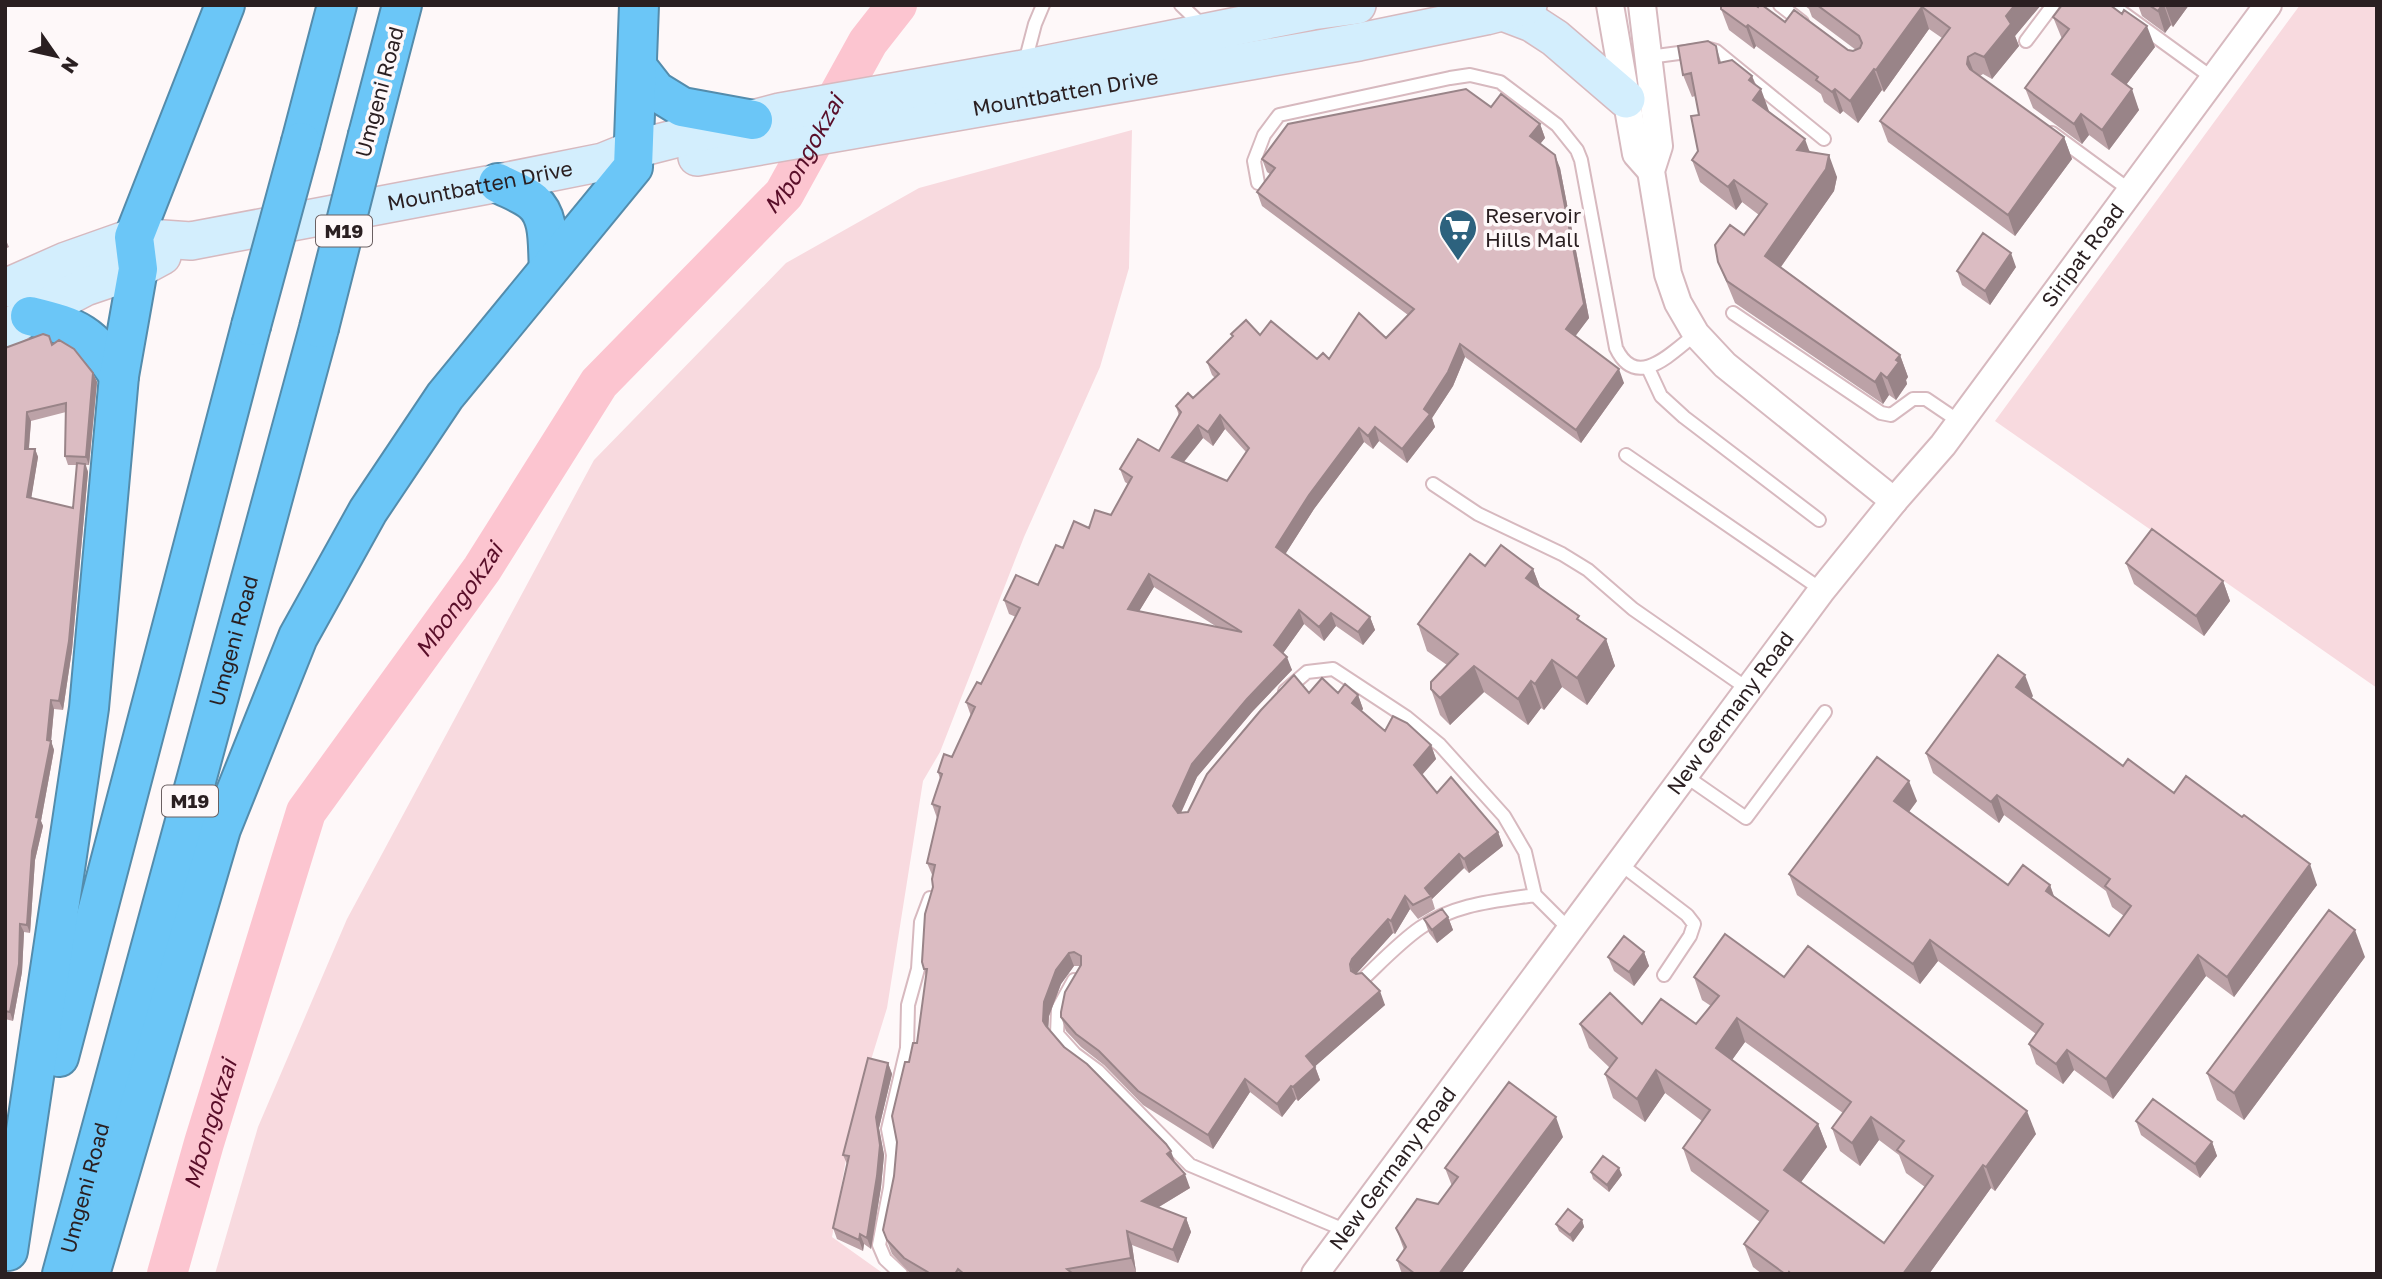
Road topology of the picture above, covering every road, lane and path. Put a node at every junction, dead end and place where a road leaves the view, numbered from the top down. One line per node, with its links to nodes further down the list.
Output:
1 (225, 5): 32 (highway)
2 (337, 5): 58 (highway, M19, bridge)
3 (402, 5): 59 (highway, Umgeni Road / M19, bridge)
4 (639, 5): 20 (highway)
5 (1044, 5): 21 (lane)
6 (1181, 5): 17 (lane)
7 (1357, 5): 14 (main road, Mountbatten Drive)
8 (1610, 5): 23 (street)
9 (1642, 5): 19 (street)
10 (1780, 5): 16 (lane)
11 (2053, 5): 18 (lane)
12 (2112, 5): 22 (lane)
13 (2268, 5): 22 (street, Siripat Road)
14 (1312, 8): 17 (main road, Mountbatten Drive)
15 (1515, 8): 23 (main road); 27 (main road, Mountbatten Drive)
16 (1810, 27)
17 (1209, 32): 21 (main road, Mountbatten Drive)
18 (2026, 41)
19 (1648, 57): 26 (lane); 28 (street)
20 (638, 68): 24 (highway); 27 (highway)
21 (1023, 69): 24 (main road, Mountbatten Drive)
22 (2214, 79): 31 (street, Siripat Road)
23 (1626, 99): 28 (street)
24 (766, 116): 27 (main road, Mountbatten Drive)
25 (2045, 128): 31 (lane)
26 (1824, 139)
27 (624, 159): 29 (main road, Mountbatten Drive); 33 (highway)
28 (1651, 171): 37 (street)
29 (498, 183): 32 (main road, Mountbatten Drive); 33 (highway)
30 (1258, 183): 38 (lane)
31 (2131, 191): 40 (street, Siripat Road)
32 (136, 253): 34 (main road); 36 (main road); 39 (highway)
33 (549, 268): 60 (highway)
34 (5, 288)
35 (1733, 313): 40 (lane)
36 (18, 323): 39 (highway)
37 (1696, 334): 38 (lane); 43 (street)
38 (1648, 368): 44 (lane)
39 (119, 376): 58 (highway)
40 (1960, 422): 43 (street, Siripat Road)
41 (1626, 455): 45 (lane)
42 (1433, 484): 46 (lane)
43 (1894, 501): 45 (street, New Germany Road)
44 (1819, 520)
45 (1822, 590): 46 (street, New Germany Road)
46 (1748, 689): 49 (street, New Germany Road)
47 (1275, 701): 51 (lane)
48 (1825, 712): 49 (lane)
49 (1684, 775): 50 (street, New Germany Road)
50 (1618, 863): 53 (street, New Germany Road); 55 (lane)
51 (1535, 895): 53 (lane); 56 (lane)
52 (930, 898): 61 (lane)
53 (1569, 929): 57 (street, New Germany Road)
54 (1078, 974): 57 (lane)
55 (1664, 975)
56 (1363, 979)
57 (1347, 1231): 62 (street, New Germany Road)
58 (6, 1255)
59 (62, 1274)
60 (90, 1274)
61 (901, 1274)
62 (1315, 1274)

